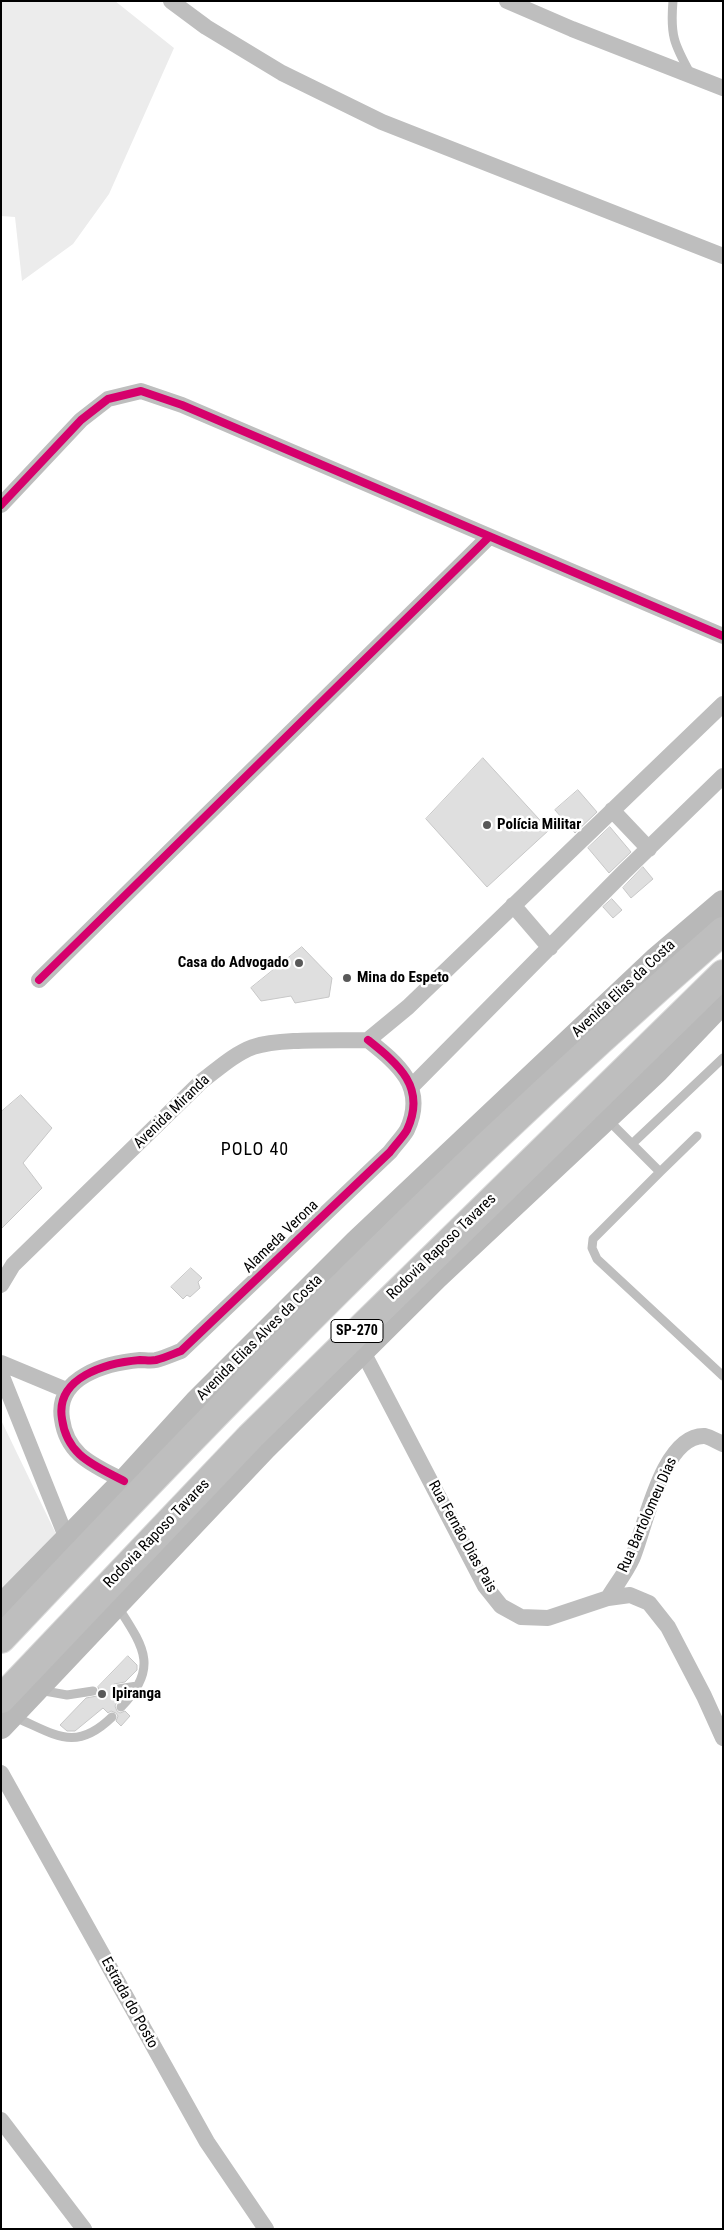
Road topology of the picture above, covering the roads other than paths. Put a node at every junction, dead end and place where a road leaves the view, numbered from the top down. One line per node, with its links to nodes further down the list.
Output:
1 (171, 1): 6 (street)
2 (507, 1): 4 (street)
3 (673, 1): 4 (lane)
4 (691, 76): 5 (street)
5 (723, 88)
6 (723, 256)
7 (1, 506): 8 (street)
8 (490, 537): 9 (street); 19 (street)
9 (723, 636)
10 (723, 704): 12 (street)
11 (723, 776): 13 (street)
12 (612, 810): 13 (street); 15 (street)
13 (649, 849): 17 (street)
14 (723, 902): 23 (main road, Avenida Elias da Costa)
15 (513, 906): 17 (street); 21 (street)
16 (723, 931): 42 (highway, SP-270)
17 (550, 948): 24 (street)
18 (723, 974): 48 (highway, Rodovia Raposo Tavares / SP-270)
19 (40, 980)
20 (723, 1002): 25 (main road)
21 (368, 1040): 24 (street); 29 (street, Avenida Miranda)
22 (723, 1058): 27 (lane)
23 (528, 1079): 37 (main road, Avenida Elias Alves da Costa)
24 (412, 1086): 35 (street, Alameda Verona)
25 (606, 1118): 27 (lane); 31 (main road)
26 (697, 1136): 28 (lane)
27 (633, 1144): 28 (lane)
28 (660, 1172): 34 (lane)
29 (7, 1265): 30 (street, Avenida Miranda)
30 (1, 1285)
31 (363, 1352): 39 (street, Rua Fernão Dias Pais); 40 (main road)
32 (1, 1363): 35 (street)
33 (1, 1374): 38 (street)
34 (723, 1376)
35 (66, 1390): 37 (street)
36 (723, 1444): 39 (street, Rua Bartolomeu Dias)
37 (124, 1481): 38 (main road, Avenida Elias Alves da Costa)
38 (67, 1539): 41 (main road, Avenida Elias Alves da Costa)
39 (608, 1598): 50 (street, Rua Fernão Dias Pais)
40 (117, 1605): 43 (lane); 44 (main road)
41 (1, 1606)
42 (1, 1639)
43 (136, 1686): 45 (lane); 47 (lane)
44 (37, 1689): 46 (lane); 48 (main road)
45 (118, 1689)
46 (93, 1691)
47 (121, 1707)
48 (5, 1714): 49 (lane)
49 (112, 1717)
50 (723, 1738)
51 (1, 1773): 54 (street, Estrada do Posto)
52 (1, 2120): 53 (street)
53 (84, 2229)
54 (266, 2229)

